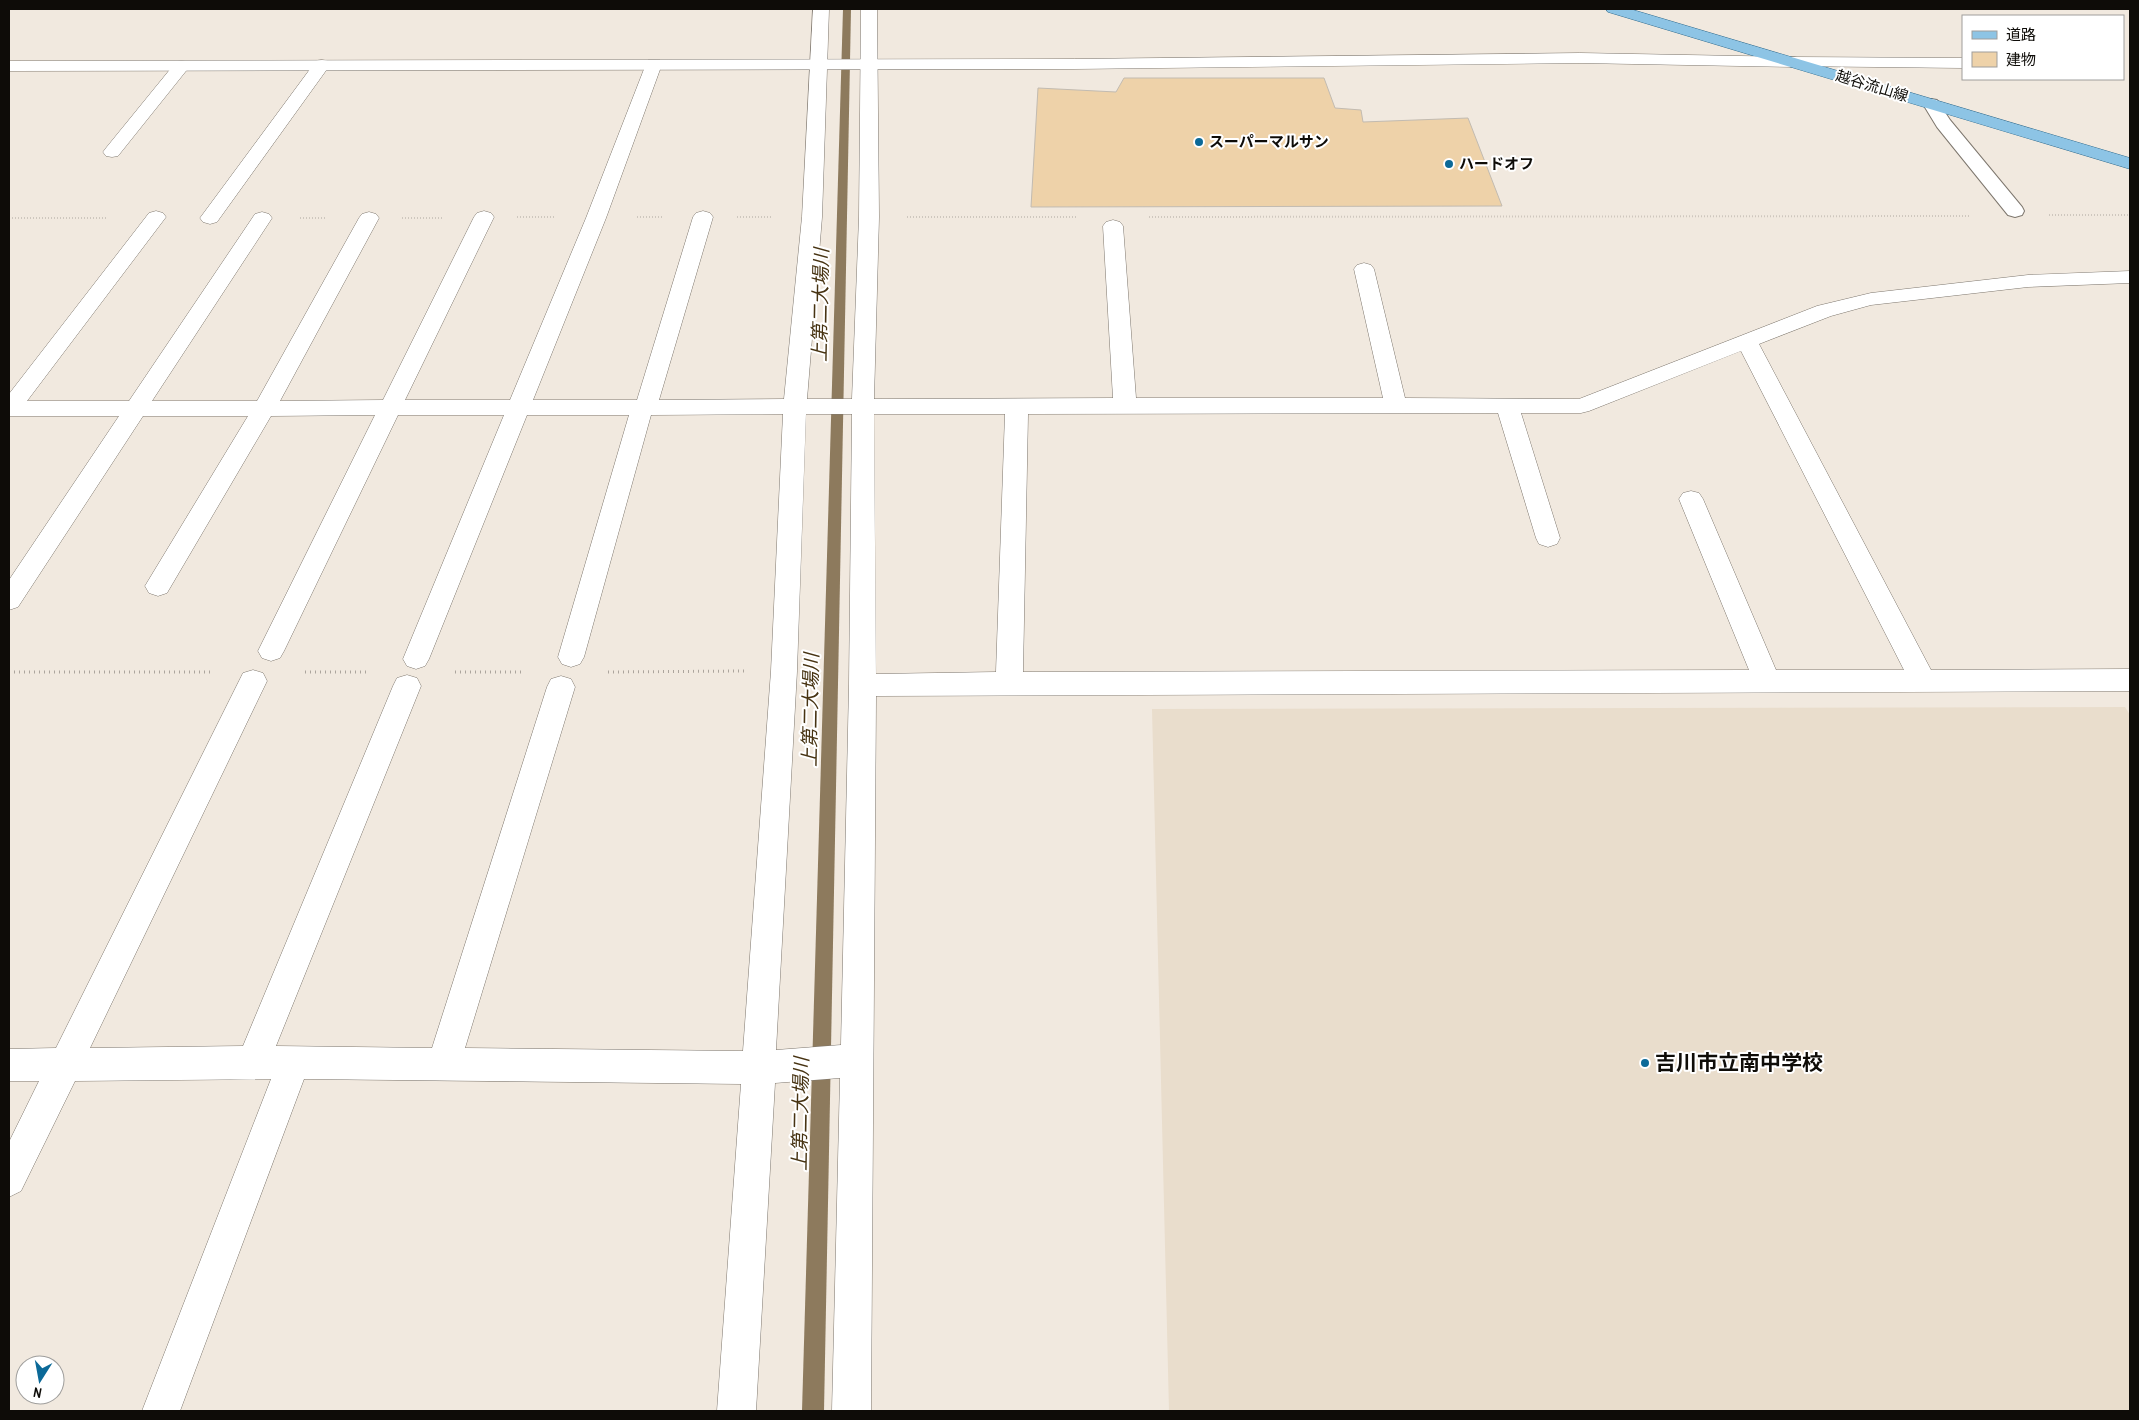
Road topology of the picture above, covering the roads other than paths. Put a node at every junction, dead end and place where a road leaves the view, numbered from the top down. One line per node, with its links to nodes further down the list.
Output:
1 (821, 9): 5 (street)
2 (869, 9): 8 (street)
3 (1614, 9): 4 (main road, 越谷流山線)
4 (1794, 62): 6 (street); 8 (street); 12 (main road, 越谷流山線)
5 (817, 63): 7 (street); 8 (street); 28 (street)
6 (1962, 63)
7 (654, 64): 9 (street); 32 (street)
8 (868, 64): 34 (street)
9 (322, 65): 11 (street); 19 (street)
10 (9, 66): 11 (street)
11 (182, 66): 13 (street)
12 (1932, 104): 14 (main road, 越谷流山線); 15 (lane)
13 (112, 152)
14 (2130, 164)
15 (2015, 211)
16 (484, 217): 36 (street)
17 (703, 217): 33 (street)
18 (156, 218): 35 (street)
19 (210, 218)
20 (262, 218): 35 (street)
21 (369, 218): 31 (street)
22 (1113, 226): 26 (street)
23 (1364, 269): 27 (street)
24 (2130, 277): 25 (street)
25 (1747, 341): 30 (street); 45 (street)
26 (1125, 405): 27 (street); 29 (street)
27 (1396, 405): 30 (street)
28 (795, 406): 33 (street); 34 (street); 56 (street)
29 (1017, 406): 34 (street); 47 (street)
30 (1507, 406): 38 (street)
31 (265, 407): 35 (street); 36 (street); 39 (street)
32 (517, 407): 33 (street); 36 (street); 51 (street)
33 (644, 407): 42 (street)
34 (863, 407): 48 (street)
35 (136, 408): 40 (street)
36 (389, 408): 41 (street)
37 (1691, 499): 46 (street)
38 (1548, 538)
39 (158, 586)
40 (9, 600)
41 (270, 652)
42 (571, 657)
43 (2130, 680): 45 (street)
44 (253, 681): 52 (street)
45 (1923, 681): 46 (street)
46 (1767, 682): 47 (street)
47 (1009, 683): 48 (street)
48 (863, 685): 50 (street)
49 (561, 687): 54 (street)
50 (857, 1060): 56 (street); 60 (street)
51 (253, 1062): 52 (street); 53 (street)
52 (66, 1064): 55 (street); 57 (street)
53 (293, 1064): 54 (street); 58 (street)
54 (444, 1064): 56 (street)
55 (9, 1065)
56 (758, 1068): 59 (street)
57 (9, 1178)
58 (161, 1411)
59 (737, 1411)
60 (852, 1411)

